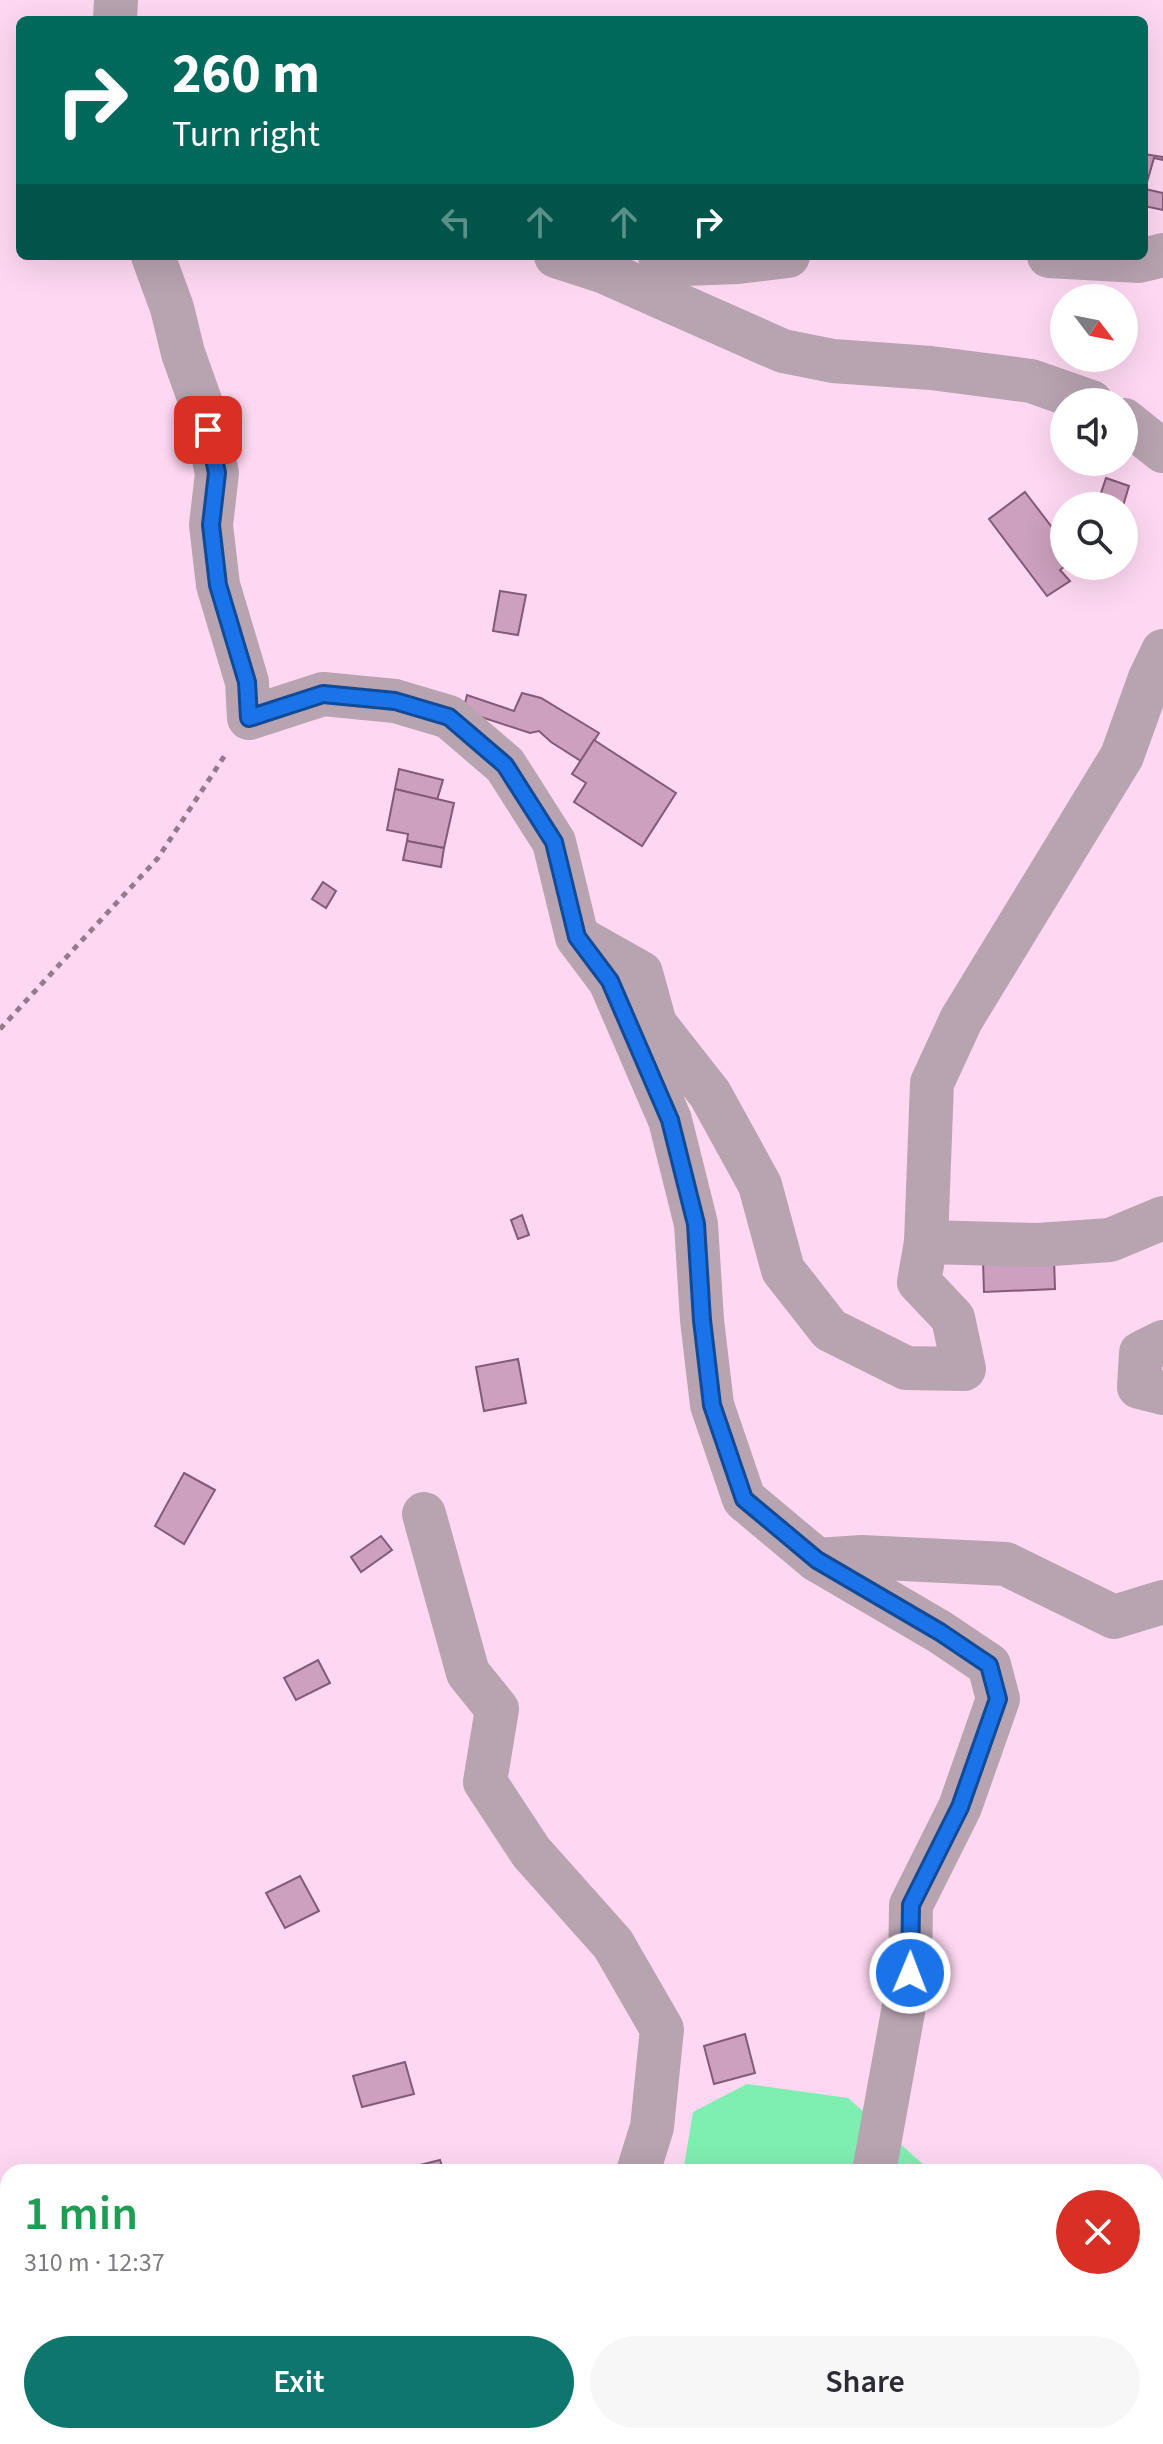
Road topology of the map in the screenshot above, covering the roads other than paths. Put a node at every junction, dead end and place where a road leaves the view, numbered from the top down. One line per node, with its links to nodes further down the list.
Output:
1 (154, 260): 11 (street)
2 (568, 260): 7 (street)
3 (672, 260): 4 (street)
4 (755, 260)
5 (1121, 260): 6 (street)
6 (1143, 260)
7 (1051, 388)
8 (1138, 431): 9 (street)
9 (1163, 451)
10 (1163, 651): 13 (street)
11 (577, 937): 13 (street); 17 (street)
12 (1163, 1218): 13 (street)
13 (926, 1242)
14 (1163, 1342): 15 (street)
15 (1163, 1393)
16 (424, 1514): 19 (street)
17 (817, 1560): 18 (street); 20 (street)
18 (1163, 1602)
19 (640, 2164)
20 (875, 2164)

